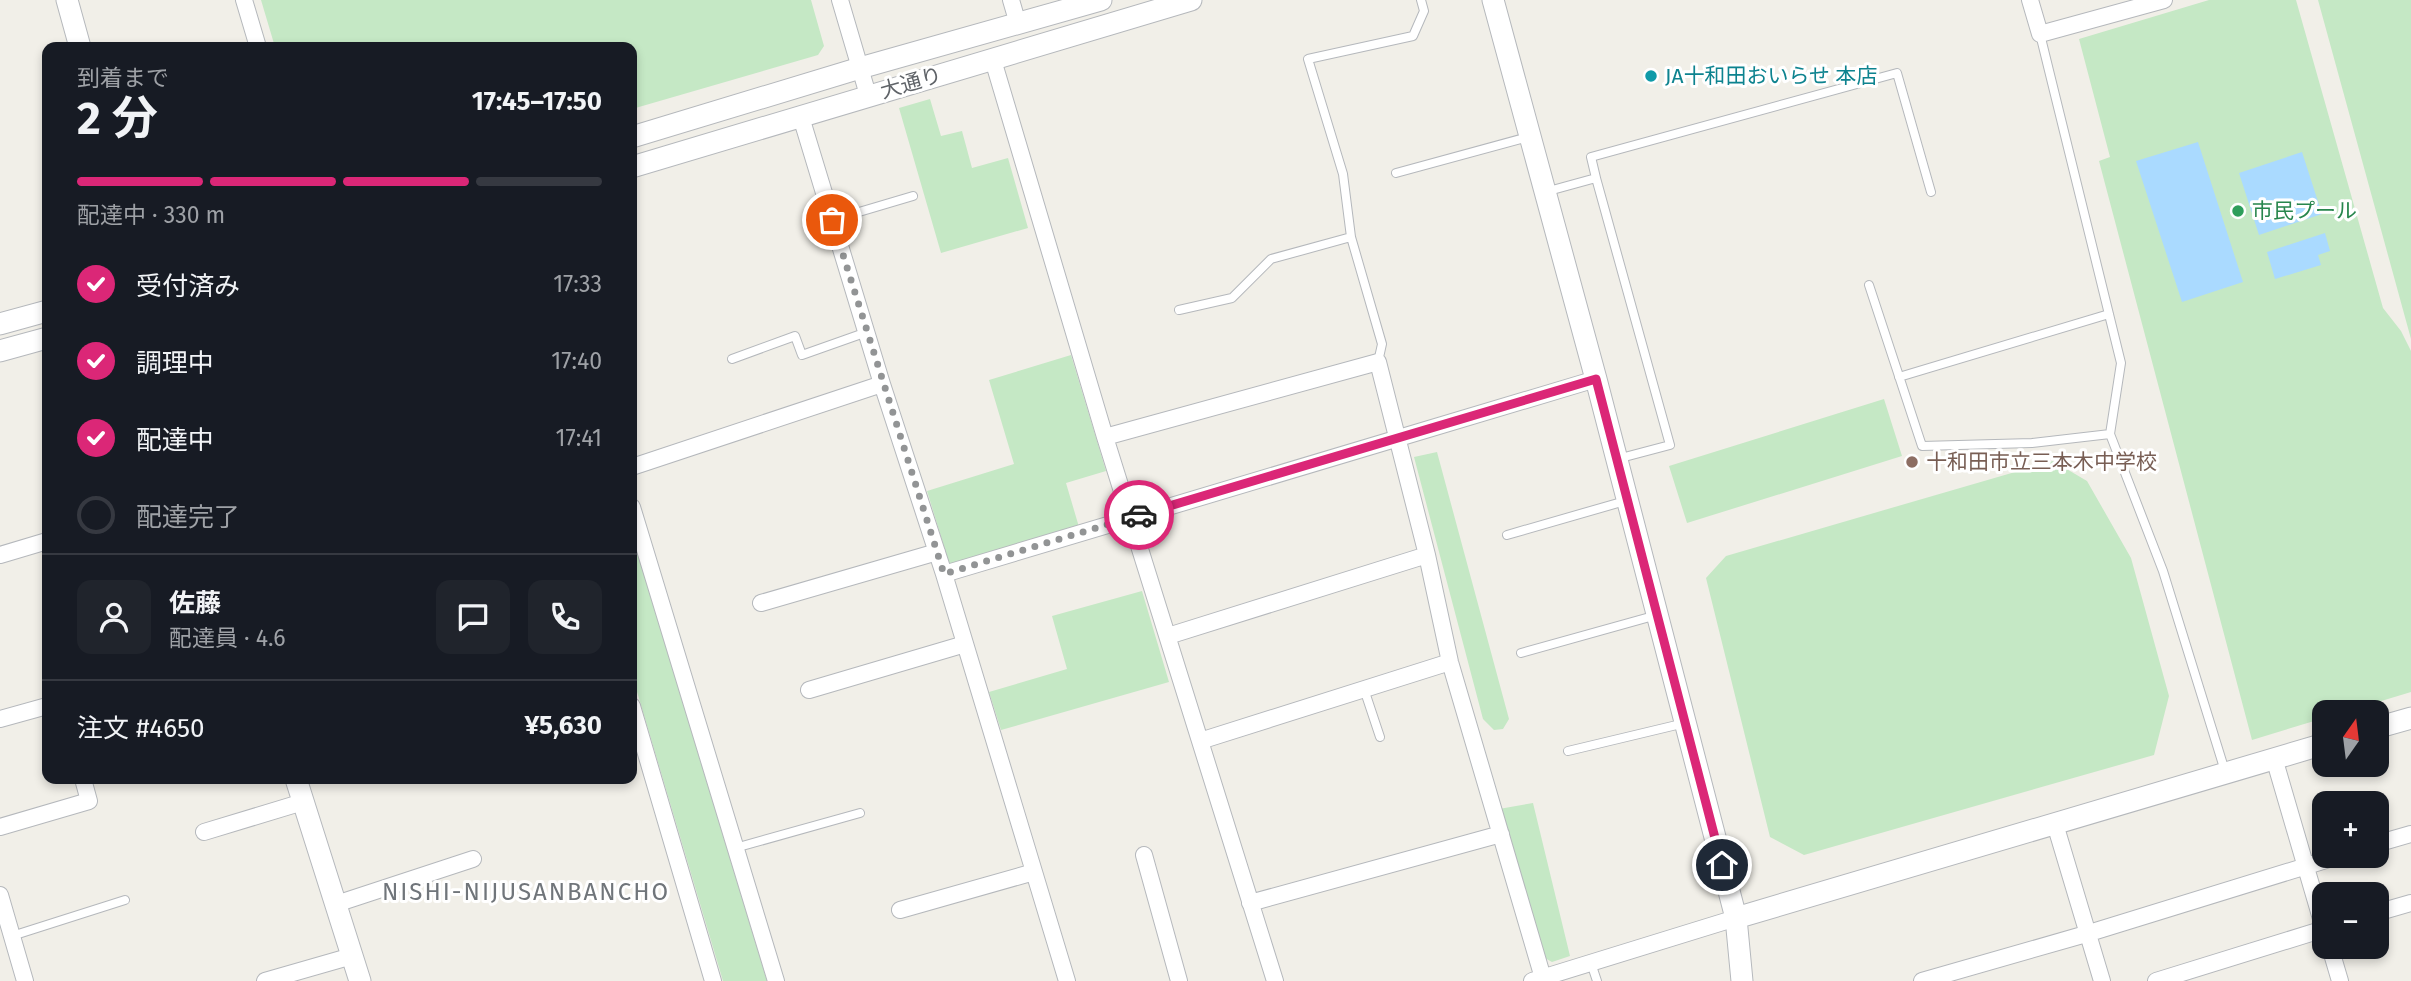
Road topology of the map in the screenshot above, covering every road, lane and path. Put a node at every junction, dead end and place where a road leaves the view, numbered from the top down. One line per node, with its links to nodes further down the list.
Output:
1 (67, 0): 13 (street)
2 (244, 0): 14 (street)
3 (840, 0): 16 (street)
4 (1011, 0): 11 (street)
5 (1101, 0): 11 (street, 大通り)
6 (1191, 0): 15 (street, 大通り)
7 (1422, 0): 28 (lane)
8 (1493, 0): 20 (street)
9 (2030, 0): 12 (street)
10 (2164, 0): 12 (street)
11 (1018, 24): 16 (street, 大通り)
12 (2040, 34): 32 (lane)
13 (79, 42)
14 (257, 42)
15 (993, 60): 17 (street, 大通り); 43 (street)
16 (860, 68): 17 (street); 19 (street, 大通り)
17 (868, 95): 18 (street, 大通り)
18 (801, 117): 21 (street, 大通り); 27 (street)
19 (637, 135)
20 (1530, 136): 22 (lane); 24 (street)
21 (637, 166)
22 (1396, 173)
23 (1596, 178): 24 (lane); 25 (lane); 45 (lane)
24 (1545, 192): 40 (street)
25 (1931, 192)
26 (913, 196): 27 (lane)
27 (832, 220): 34 (street)
28 (1351, 237): 30 (lane); 38 (lane)
29 (1869, 285): 39 (lane)
30 (1179, 310)
31 (42, 312): 33 (street)
32 (2109, 314): 39 (lane); 42 (lane)
33 (0, 324)
34 (867, 332): 37 (lane); 41 (street)
35 (42, 339): 36 (street)
36 (0, 351)
37 (732, 359)
38 (1378, 362): 43 (street); 44 (street)
39 (1899, 377): 42 (lane)
40 (1596, 379): 44 (street); 45 (street)
41 (882, 384): 46 (street); 52 (street)
42 (2110, 434): 75 (lane)
43 (1105, 437): 48 (street)
44 (1398, 438): 48 (street); 54 (street)
45 (1617, 459): 47 (street)
46 (637, 465)
47 (1628, 501): 50 (lane); 57 (street)
48 (1131, 517): 55 (street); 58 (street)
49 (637, 524): 86 (street)
50 (1507, 534)
51 (42, 542): 53 (street)
52 (937, 552): 55 (street); 56 (street)
53 (0, 555)
54 (1427, 555): 58 (street); 61 (street)
55 (944, 574): 59 (street)
56 (761, 603)
57 (1657, 615): 60 (lane); 68 (street)
58 (1168, 636): 71 (street)
59 (965, 644): 63 (street); 91 (street)
60 (1521, 653)
61 (1450, 662): 62 (street); 83 (street)
62 (1364, 689): 70 (lane); 71 (street)
63 (809, 690)
64 (42, 707): 66 (street)
65 (2411, 718): 69 (street)
66 (0, 719)
67 (637, 723): 111 (street)
68 (1685, 723): 73 (lane); 100 (street)
69 (2389, 724)
70 (1380, 737)
71 (1200, 741): 95 (street)
72 (2312, 747): 74 (street)
73 (1568, 751)
74 (2274, 758): 75 (street); 90 (street)
75 (2225, 774): 80 (street)
76 (84, 784): 81 (street)
77 (298, 784): 78 (street)
78 (303, 802): 82 (street); 97 (street)
79 (860, 813): 86 (lane)
80 (2055, 824): 100 (street); 102 (street)
81 (0, 827)
82 (204, 832)
83 (1502, 834): 95 (street); 107 (street)
84 (2411, 834): 85 (street)
85 (2389, 840)
86 (734, 848): 112 (street)
87 (1144, 855): 114 (street)
88 (472, 859): 97 (street)
89 (2312, 864): 90 (street)
90 (2305, 866): 92 (street); 102 (street)
91 (1034, 872): 99 (street); 113 (street)
92 (2312, 889)
93 (0, 895): 103 (street)
94 (125, 900): 103 (lane)
95 (1250, 903): 115 (street)
96 (2411, 903): 98 (street)
97 (336, 904): 104 (street)
98 (2389, 909)
99 (900, 910)
100 (1736, 918): 106 (street); 117 (street)
101 (2312, 933): 120 (street)
102 (2086, 934): 118 (street); 119 (street)
103 (12, 936): 108 (street)
104 (352, 956): 109 (street); 110 (street)
105 (2333, 959): 121 (street)
106 (1591, 963): 107 (street); 116 (lane)
107 (1537, 979)
108 (25, 981)
109 (265, 981)
110 (360, 981)
111 (713, 981)
112 (776, 981)
113 (1067, 981)
114 (1179, 981)
115 (1275, 981)
116 (1597, 981)
117 (1742, 981)
118 (1922, 981)
119 (2102, 981)
120 (2157, 981)
121 (2340, 981)

